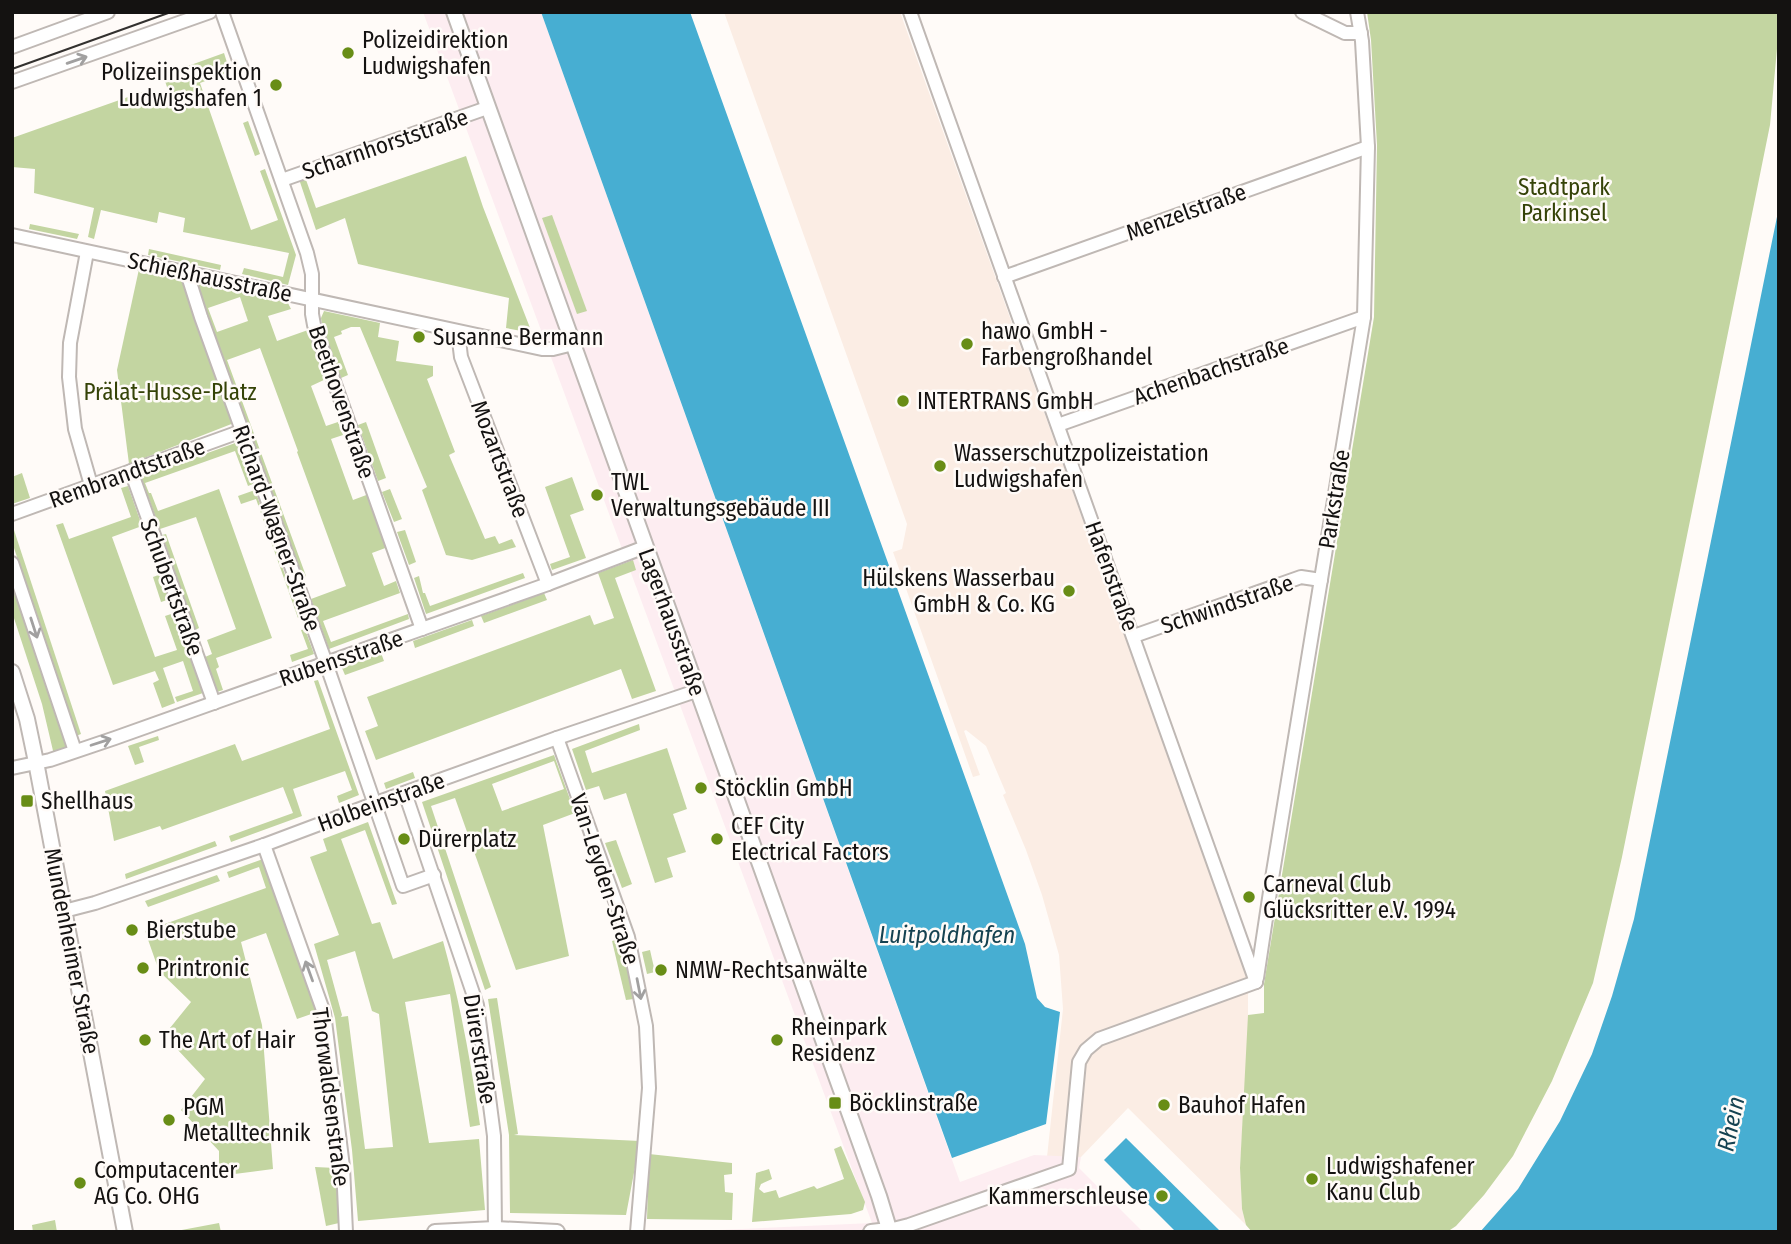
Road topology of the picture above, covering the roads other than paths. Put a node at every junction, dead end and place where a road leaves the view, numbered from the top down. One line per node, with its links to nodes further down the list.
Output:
1 (108, 12): 8 (street)
2 (210, 12): 11 (street, one-way to 2)
3 (222, 12): 14 (street, Beethovenstraße)
4 (454, 12): 12 (street, Lagerhausstraße)
5 (910, 12): 18 (street, Hafenstraße)
6 (1302, 12): 9 (street)
7 (1357, 12): 9 (street, Parkstraße)
8 (72, 18): 10 (street)
9 (1361, 33): 13 (street, Parkstraße)
10 (12, 47)
11 (12, 82)
12 (487, 108): 14 (street, Scharnhorststraße); 22 (street, Lagerhausstraße)
13 (1368, 146): 18 (street, Menzelstraße); 20 (street, Parkstraße)
14 (282, 180): 19 (street, Beethovenstraße)
15 (12, 235): 16 (street, Schießhausstraße)
16 (87, 252): 17 (street, Schießhausstraße); 26 (street)
17 (187, 273): 19 (street, Schießhausstraße); 24 (street, Richard-Wagner-Straße)
18 (1004, 277): 23 (street, Hafenstraße)
19 (312, 298): 21 (street, Schießhausstraße); 32 (street, Beethovenstraße)
20 (1364, 317): 23 (street, Achenbachstraße); 30 (street, Parkstraße)
21 (458, 331): 22 (street, Schießhausstraße); 31 (street, Mozartstraße)
22 (573, 344): 28 (street, Lagerhausstraße)
23 (1058, 425): 33 (street, Hafenstraße)
24 (242, 431): 25 (street, Rembrandtstraße); 34 (street, Richard-Wagner-Straße)
25 (131, 471): 26 (street, Rembrandtstraße); 37 (street, Schubertstraße)
26 (91, 485): 27 (street, Rembrandtstraße)
27 (12, 514)
28 (645, 547): 31 (street, Rubensstraße); 36 (street, Lagerhausstraße)
29 (12, 564): 39 (street, one-way to 39)
30 (1321, 580): 33 (street, Schwindstraße); 47 (street, Parkstraße)
31 (548, 584): 32 (street, Rubensstraße)
32 (422, 629): 34 (street, Rubensstraße)
33 (1134, 636): 47 (street, Hafenstraße)
34 (326, 663): 37 (street, Rubensstraße); 43 (street)
35 (12, 672): 40 (street, Mundenheimer Straße)
36 (696, 691): 38 (street, Holbeinstraße); 49 (street, Lagerhausstraße)
37 (214, 703): 39 (street, Rubensstraße, one-way to 37)
38 (557, 738): 42 (street, Holbeinstraße); 54 (street, Van-Leyden-Straße, one-way to 54)
39 (75, 751): 40 (street, Rubensstraße)
40 (36, 762): 41 (street, Rubensstraße); 46 (street, Mundenheimer Straße)
41 (12, 768)
42 (405, 793): 43 (street, Holbeinstraße); 45 (street, Dürerstraße)
43 (373, 804): 44 (street, Holbeinstraße); 45 (street)
44 (264, 845): 46 (street, Holbeinstraße); 51 (street, Thorwaldsenstraße, one-way to 44)
45 (434, 875): 48 (street, Dürerstraße)
46 (64, 911): 50 (street, Mundenheimer Straße)
47 (1256, 982): 49 (street)
48 (495, 1229): 52 (street); 53 (street)
49 (889, 1231): 55 (street)
50 (125, 1232)
51 (346, 1232)
52 (435, 1232)
53 (557, 1232)
54 (637, 1232)
55 (871, 1232)

